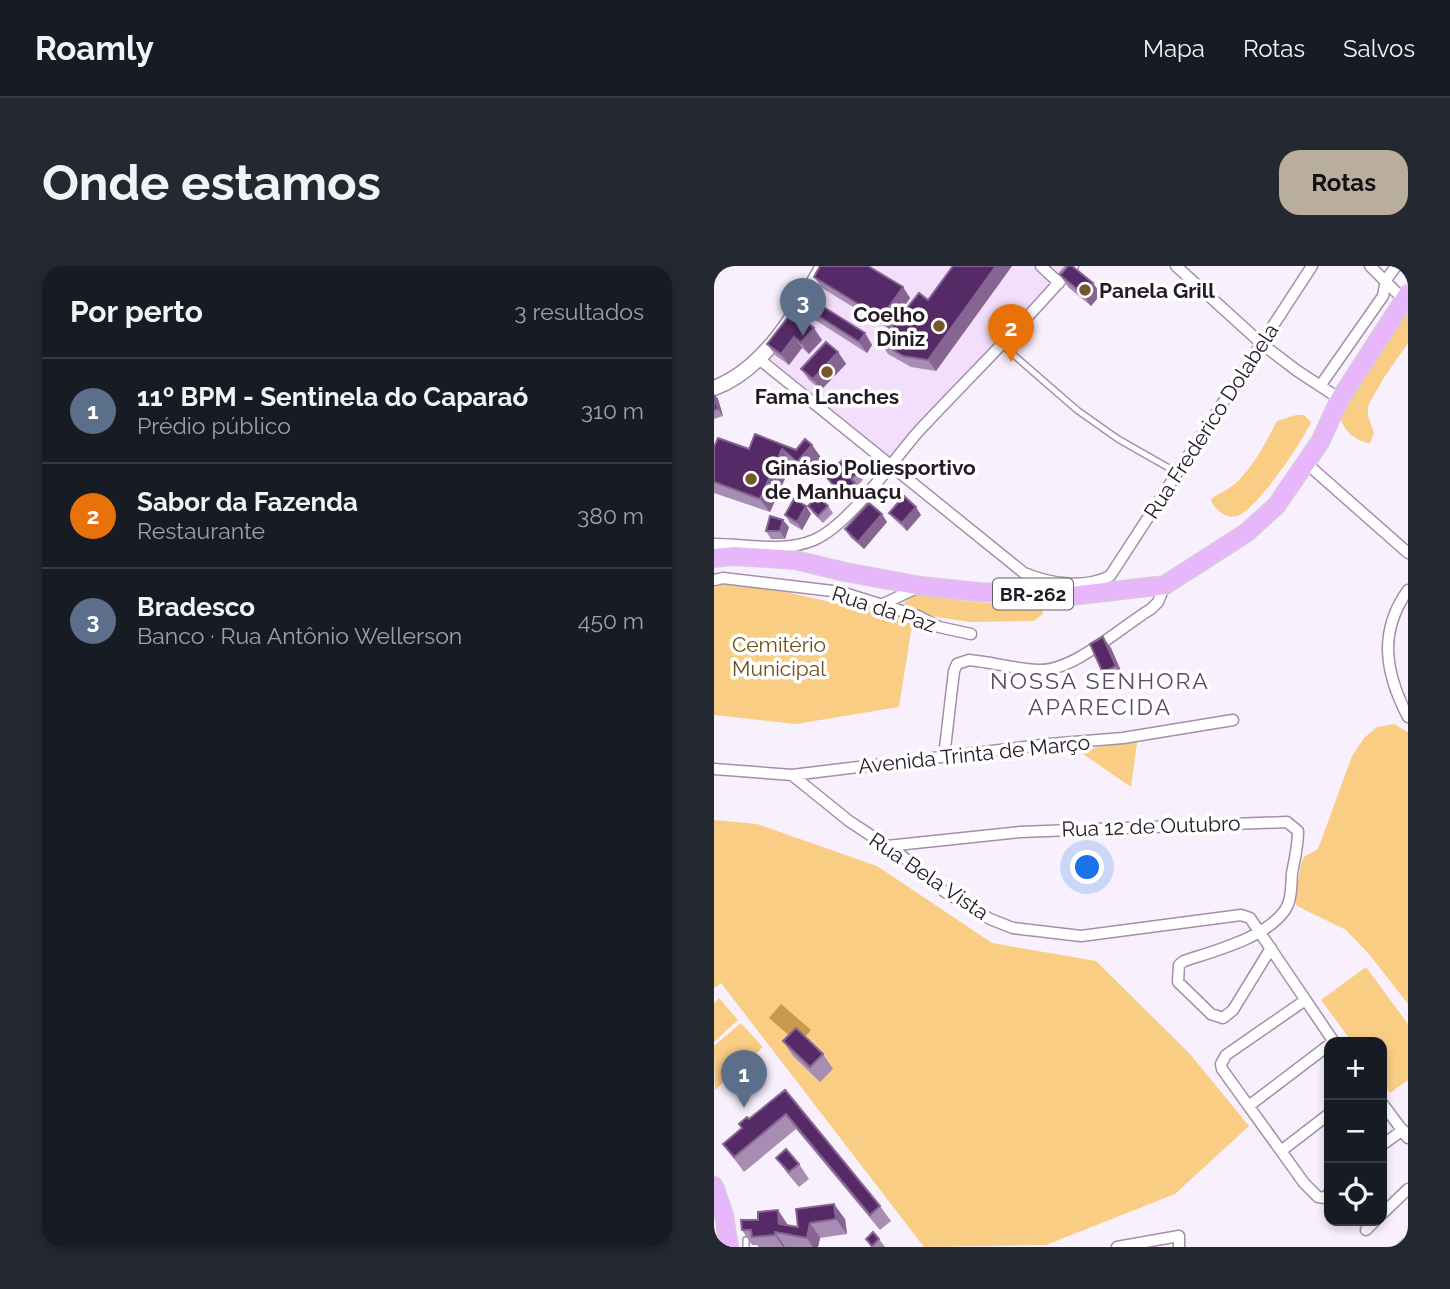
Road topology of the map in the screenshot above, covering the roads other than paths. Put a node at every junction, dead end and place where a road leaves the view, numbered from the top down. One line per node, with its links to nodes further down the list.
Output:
1 (822, 266): 13 (street)
2 (1041, 266): 9 (street)
3 (1073, 266): 9 (street)
4 (1176, 266): 12 (street)
5 (1311, 266): 12 (street, Rua Frederico Dolabela)
6 (1370, 266): 8 (street)
7 (1396, 266): 8 (street)
8 (1386, 280): 10 (street); 14 (street)
9 (1059, 283): 11 (street)
10 (1407, 299): 16 (highway, BR-262)
11 (1001, 344): 18 (street); 19 (lane)
12 (1262, 344): 14 (street); 19 (street, Rua Frederico Dolabela)
13 (759, 359): 15 (street); 18 (street)
14 (1320, 386): 16 (street)
15 (714, 388)
16 (1340, 399): 17 (highway, BR-262)
17 (1306, 463): 22 (street); 26 (highway, BR-262)
18 (889, 466): 19 (street, Rua Frederico Dolabela); 21 (street)
19 (1176, 472)
20 (714, 544): 21 (street)
21 (737, 550): 23 (highway, BR-262); 24 (highway, BR-262)
22 (1408, 552)
23 (714, 558)
24 (845, 572): 27 (highway, BR-262); 29 (street)
25 (714, 580): 29 (street, Rua da Paz)
26 (1165, 585): 27 (highway, BR-262); 34 (street)
27 (920, 586): 30 (street)
28 (1408, 590): 32 (street)
29 (841, 592): 30 (street, Rua da Paz)
30 (881, 605): 31 (street, Rua da Paz)
31 (971, 634)
32 (1408, 717)
33 (1233, 720): 34 (street, Avenida Trinta de Março)
34 (944, 757): 36 (street, Avenida Trinta de Março)
35 (714, 769): 36 (street, Avenida Trinta de Março)
36 (792, 775): 37 (street, Rua Bela Vista)
37 (887, 846): 38 (street, Rua Bela Vista); 38 (street, Rua 12 de Outubro)
38 (1260, 932): 39 (street); 39 (street)
39 (1271, 948): 40 (street)
40 (1304, 1001): 41 (street); 43 (street)
41 (1328, 1037)
42 (1324, 1049): 43 (street)
43 (1250, 1105): 48 (street)
44 (1387, 1109): 46 (street)
45 (1324, 1118): 48 (street)
46 (1406, 1134): 47 (street)
47 (1387, 1143)
48 (1281, 1151): 51 (street)
49 (714, 1186): 57 (highway)
50 (1408, 1189): 52 (street)
51 (1324, 1198)
52 (1387, 1209)
53 (1370, 1226): 54 (street)
54 (1366, 1230)
55 (1179, 1242): 59 (street)
56 (1408, 1243): 60 (street)
57 (740, 1245)
58 (1117, 1247): 59 (street)
59 (1129, 1247)
60 (1403, 1247)

